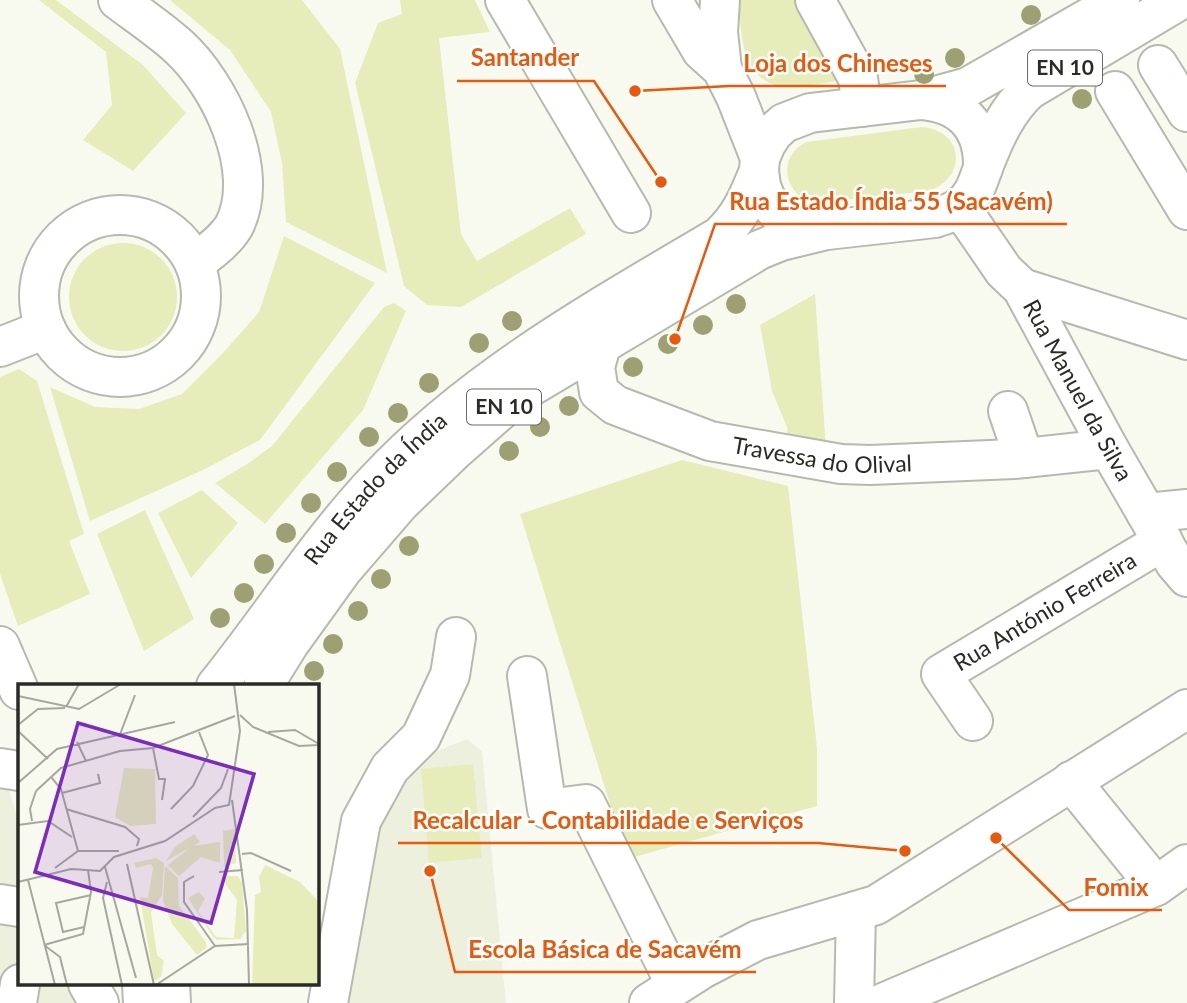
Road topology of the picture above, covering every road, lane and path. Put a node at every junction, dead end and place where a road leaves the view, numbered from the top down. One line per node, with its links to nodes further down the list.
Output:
1 (118, 0): 21 (street)
2 (505, 0): 19 (street)
3 (672, 0): 9 (street)
4 (720, 0): 9 (street)
5 (815, 0): 12 (street)
6 (1120, 0): 11 (street, EN 10)
7 (1180, 0): 16 (street, EN 10)
8 (1158, 65): 13 (street)
9 (729, 83): 14 (street); 15 (street)
10 (1115, 91): 18 (street)
11 (922, 100): 12 (street, EN 10); 16 (street, EN 10)
12 (862, 107): 14 (street, EN 10)
13 (1187, 112)
14 (796, 117): 15 (street, Rua Estado da Índia / EN 10)
15 (760, 164): 20 (street, Rua Estado da Índia / EN 10); 36 (street, Rua Estado da Índia / EN 10)
16 (983, 168): 17 (street, EN 10)
17 (960, 208): 20 (street, Rua Estado da Índia / EN 10); 22 (street, Rua Manuel da Silva)
18 (1187, 210)
19 (631, 213)
20 (827, 230): 25 (street, Rua Estado da Índia / EN 10)
21 (195, 262): 23 (street); 23 (street)
22 (1022, 288): 24 (street); 28 (street, Rua Manuel da Silva)
23 (46, 329): 26 (street)
24 (1187, 340)
25 (602, 342): 29 (street, Travessa do Olival); 37 (street, Rua Estado da Índia / EN 10)
26 (0, 347)
27 (1008, 411): 29 (street)
28 (1109, 449): 29 (street, Travessa do Olival); 31 (street, Rua Manuel da Silva)
29 (1024, 458)
30 (1187, 509): 31 (street)
31 (1154, 527): 32 (street, Rua Manuel da Silva); 40 (street, Rua António Ferreira)
32 (1187, 577)
33 (456, 637): 53 (street)
34 (0, 646): 38 (street)
35 (527, 676): 50 (street)
36 (218, 684)
37 (264, 684)
38 (18, 688)
39 (1187, 709): 43 (street)
40 (973, 721)
41 (0, 768): 42 (street)
42 (18, 771)
43 (1071, 781): 45 (street); 48 (street)
44 (1187, 864): 45 (street)
45 (1156, 886): 51 (street)
46 (0, 904): 47 (street)
47 (18, 907)
48 (856, 911): 50 (street); 54 (street)
49 (89, 986): 52 (street)
50 (676, 986)
51 (900, 999)
52 (99, 1003)
53 (328, 1003)
54 (854, 1003)

